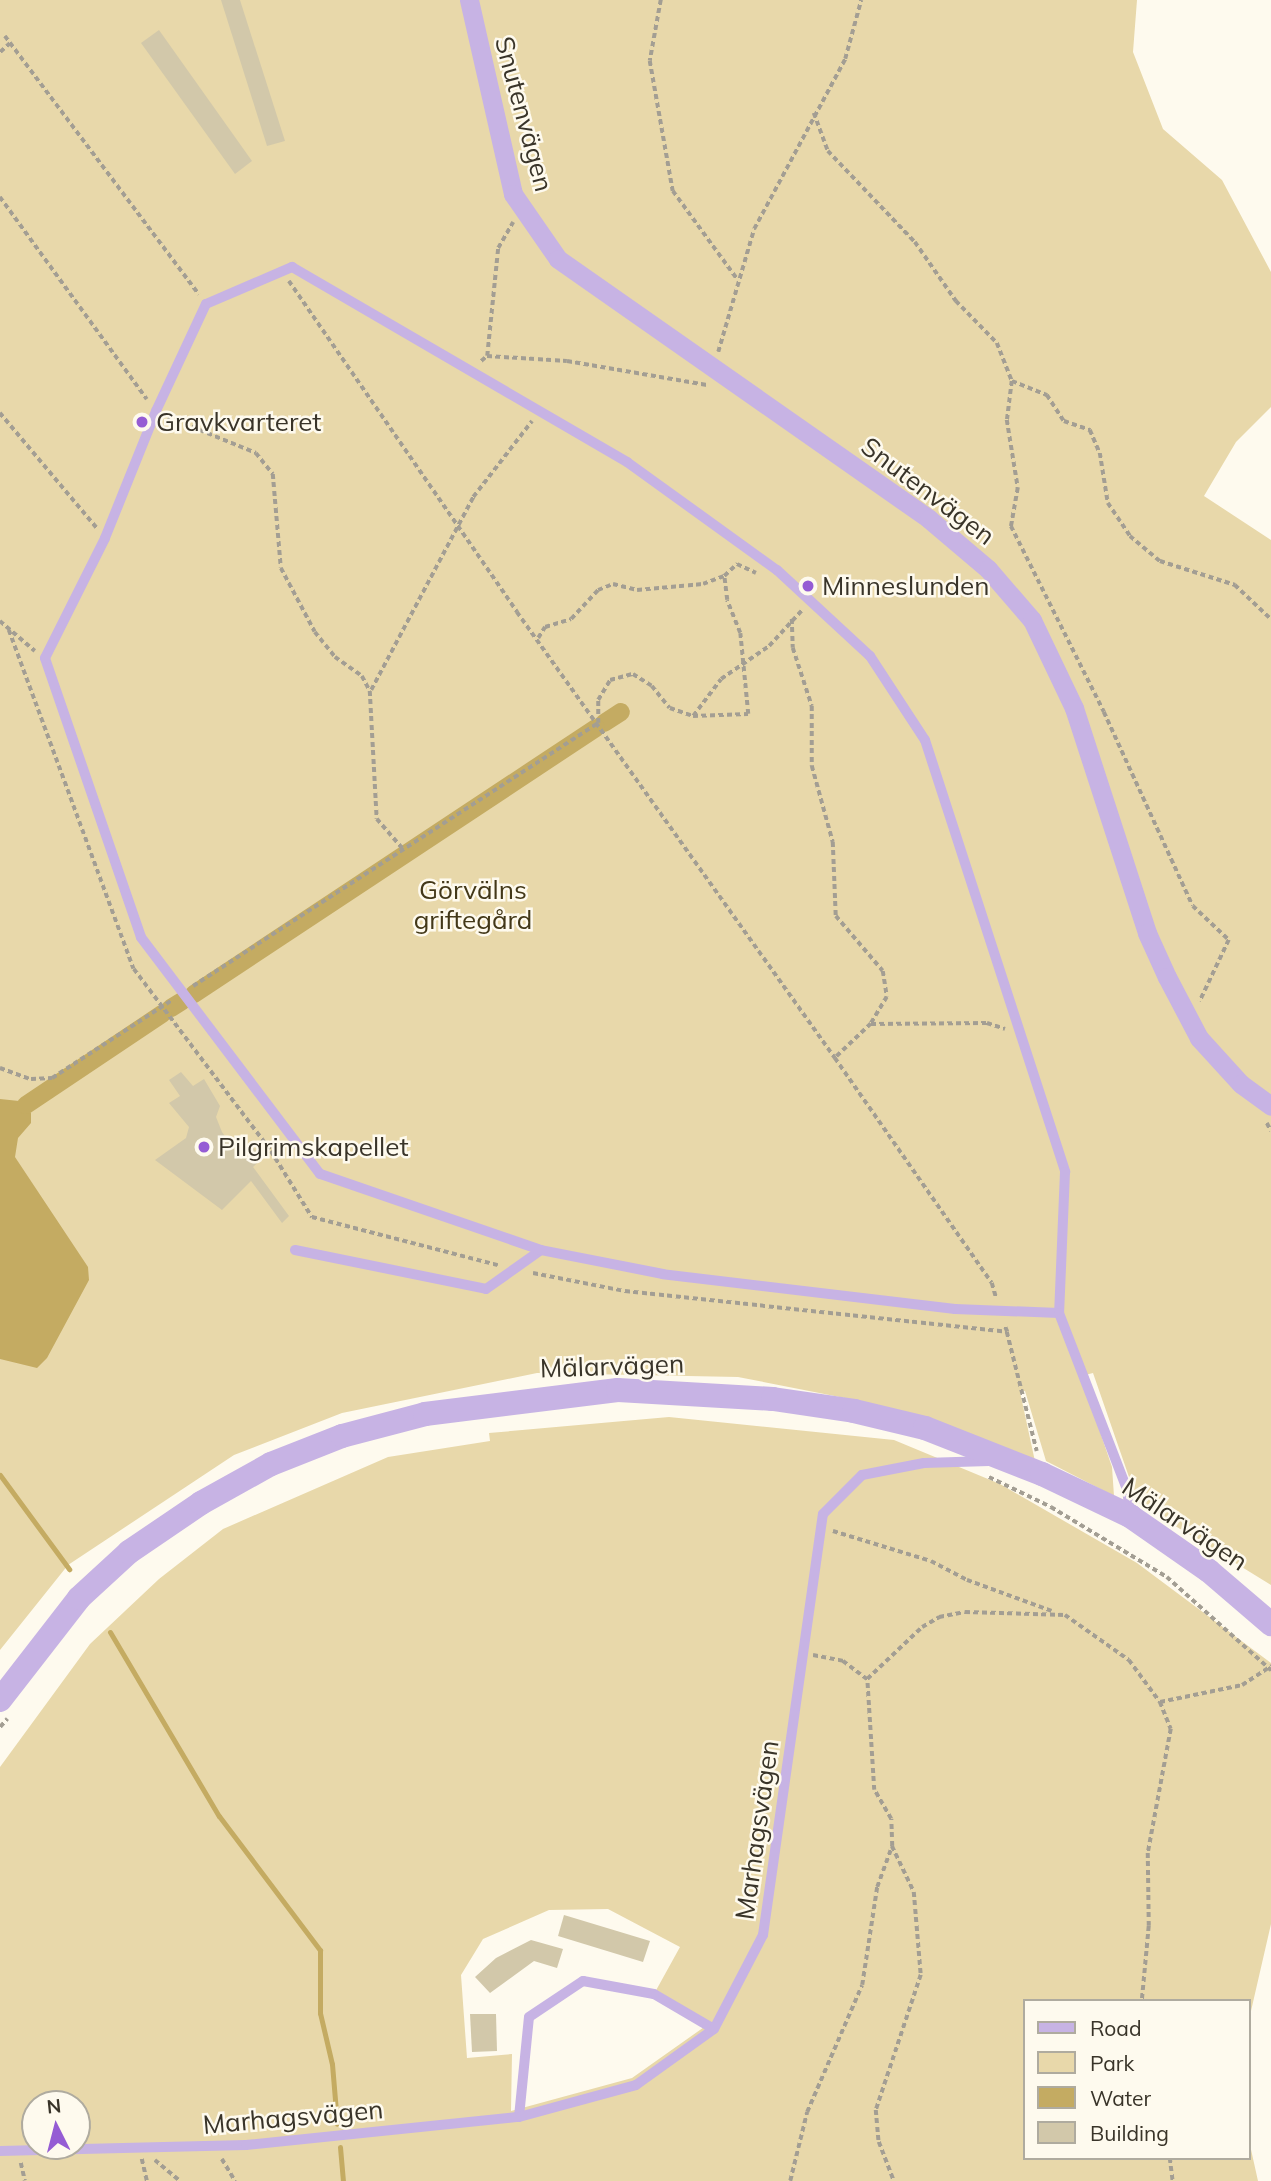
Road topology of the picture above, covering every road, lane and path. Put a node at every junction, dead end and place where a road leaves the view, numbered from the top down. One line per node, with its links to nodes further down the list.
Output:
1 (469, 0): 9 (street, Snutenvägen)
2 (662, 0): 11 (path)
3 (861, 0): 7 (path)
4 (5, 36): 5 (path)
5 (10, 43): 6 (path); 12 (path)
6 (0, 52)
7 (814, 113): 11 (path); 16 (path)
8 (0, 197): 18 (path)
9 (522, 209): 13 (path); 14 (street, Snutenvägen)
10 (281, 268): 12 (lane); 15 (lane); 21 (path)
11 (738, 280): 14 (path)
12 (206, 304): 18 (lane)
13 (488, 356): 15 (path); 17 (path)
14 (712, 368): 17 (street, Snutenvägen)
15 (471, 370): 19 (lane)
16 (1012, 381): 27 (path); 39 (path)
17 (741, 387): 39 (street, Snutenvägen)
18 (156, 411): 22 (lane); 33 (path)
19 (540, 411): 21 (path); 25 (lane)
20 (0, 413): 22 (path)
21 (460, 527): 30 (path); 33 (path)
22 (105, 538): 31 (lane)
23 (724, 576): 24 (path); 30 (path); 32 (path)
24 (764, 578)
25 (814, 600): 26 (path); 41 (lane)
26 (792, 619): 32 (path); 40 (path)
27 (1271, 619)
28 (0, 621): 29 (path)
29 (9, 630): 31 (path); 38 (path)
30 (538, 638): 35 (path)
31 (45, 659): 37 (lane)
32 (744, 666): 34 (path); 34 (path)
33 (370, 691): 36 (path)
34 (693, 716): 35 (path)
35 (598, 723): 36 (path); 42 (path)
36 (404, 849): 37 (path)
37 (181, 995): 38 (path); 47 (lane)
38 (160, 1006): 43 (path); 48 (path)
39 (1190, 1021): 44 (street, Snutenvägen)
40 (871, 1024): 41 (path); 42 (path)
41 (1020, 1034): 50 (lane)
42 (835, 1058): 49 (path)
43 (0, 1068)
44 (1268, 1113): 45 (path)
45 (1271, 1131)
46 (295, 1250): 48 (lane)
47 (541, 1250): 48 (lane); 49 (lane)
48 (518, 1270): 51 (path)
49 (1000, 1311): 50 (lane); 51 (path)
50 (1059, 1313): 55 (lane)
51 (1007, 1332): 54 (path)
52 (1010, 1461): 53 (lane, Marhagsvägen); 54 (street, Mälarvägen); 63 (street, Mälarvägen)
53 (957, 1462): 56 (lane, Marhagsvägen); 60 (path)
54 (1041, 1474): 55 (street, Mälarvägen)
55 (1130, 1516): 58 (street, Mälarvägen)
56 (821, 1527): 57 (path); 59 (lane, Marhagsvägen)
57 (1055, 1612): 61 (path); 62 (path)
58 (1268, 1615)
59 (803, 1654): 61 (path); 67 (lane, Marhagsvägen)
60 (1270, 1668): 62 (path)
61 (867, 1679): 65 (path)
62 (1160, 1702): 66 (path)
63 (4, 1708): 64 (path)
64 (0, 1727)
65 (891, 1846): 78 (path); 79 (path)
66 (1142, 1999)
67 (714, 2029): 68 (lane, Marhagsvägen); 68 (lane)
68 (519, 2117): 69 (lane, Marhagsvägen)
69 (213, 2146): 70 (lane, Marhagsvägen); 77 (path)
70 (139, 2148): 72 (lane, Marhagsvägen); 75 (path); 76 (path)
71 (0, 2151): 72 (lane, Marhagsvägen)
72 (19, 2151): 74 (path)
73 (1170, 2160): 80 (path)
74 (26, 2181)
75 (146, 2181)
76 (180, 2181)
77 (235, 2181)
78 (790, 2181)
79 (894, 2181)
80 (1173, 2181)

